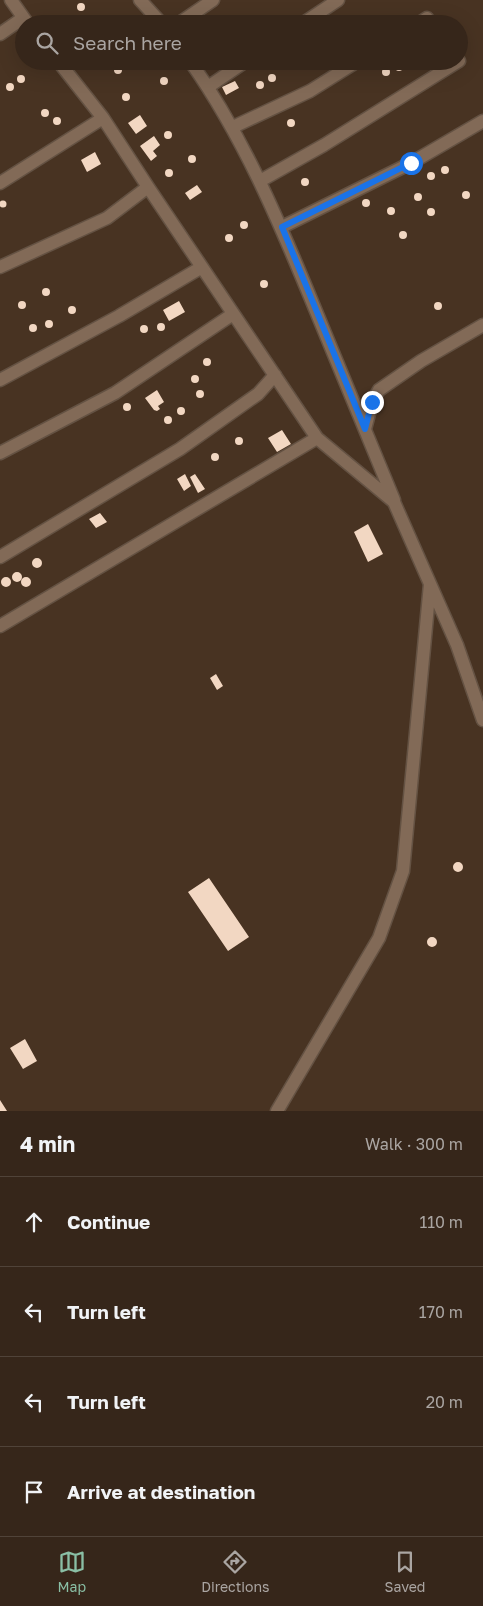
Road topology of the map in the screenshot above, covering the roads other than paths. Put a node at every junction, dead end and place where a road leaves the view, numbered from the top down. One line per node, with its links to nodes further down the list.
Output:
1 (11, 0): 5 (street)
2 (140, 0): 6 (street)
3 (213, 0): 7 (street)
4 (338, 0): 8 (street)
5 (22, 15)
6 (154, 15)
7 (191, 15)
8 (316, 15)
9 (15, 26): 10 (street)
10 (0, 34)
11 (65, 70): 17 (street)
12 (196, 70): 16 (street)
13 (233, 70): 16 (street)
14 (344, 70): 19 (street)
15 (444, 70): 20 (street)
16 (208, 87): 19 (street)
17 (103, 118): 21 (street); 22 (street)
18 (483, 121): 23 (street)
19 (233, 127): 20 (street)
20 (260, 181): 23 (street)
21 (0, 182)
22 (148, 187): 24 (street); 25 (street)
23 (282, 227): 30 (street)
24 (0, 267)
25 (202, 267): 26 (street); 29 (street)
26 (233, 314): 28 (street); 32 (street)
27 (483, 325): 30 (street)
28 (275, 375): 31 (street); 34 (street)
29 (0, 380)
30 (365, 429): 33 (street)
31 (317, 438): 33 (street); 36 (street)
32 (0, 453)
33 (394, 502): 35 (street)
34 (0, 557)
35 (430, 583): 37 (street); 38 (street)
36 (0, 626)
37 (483, 720)
38 (277, 1111)

